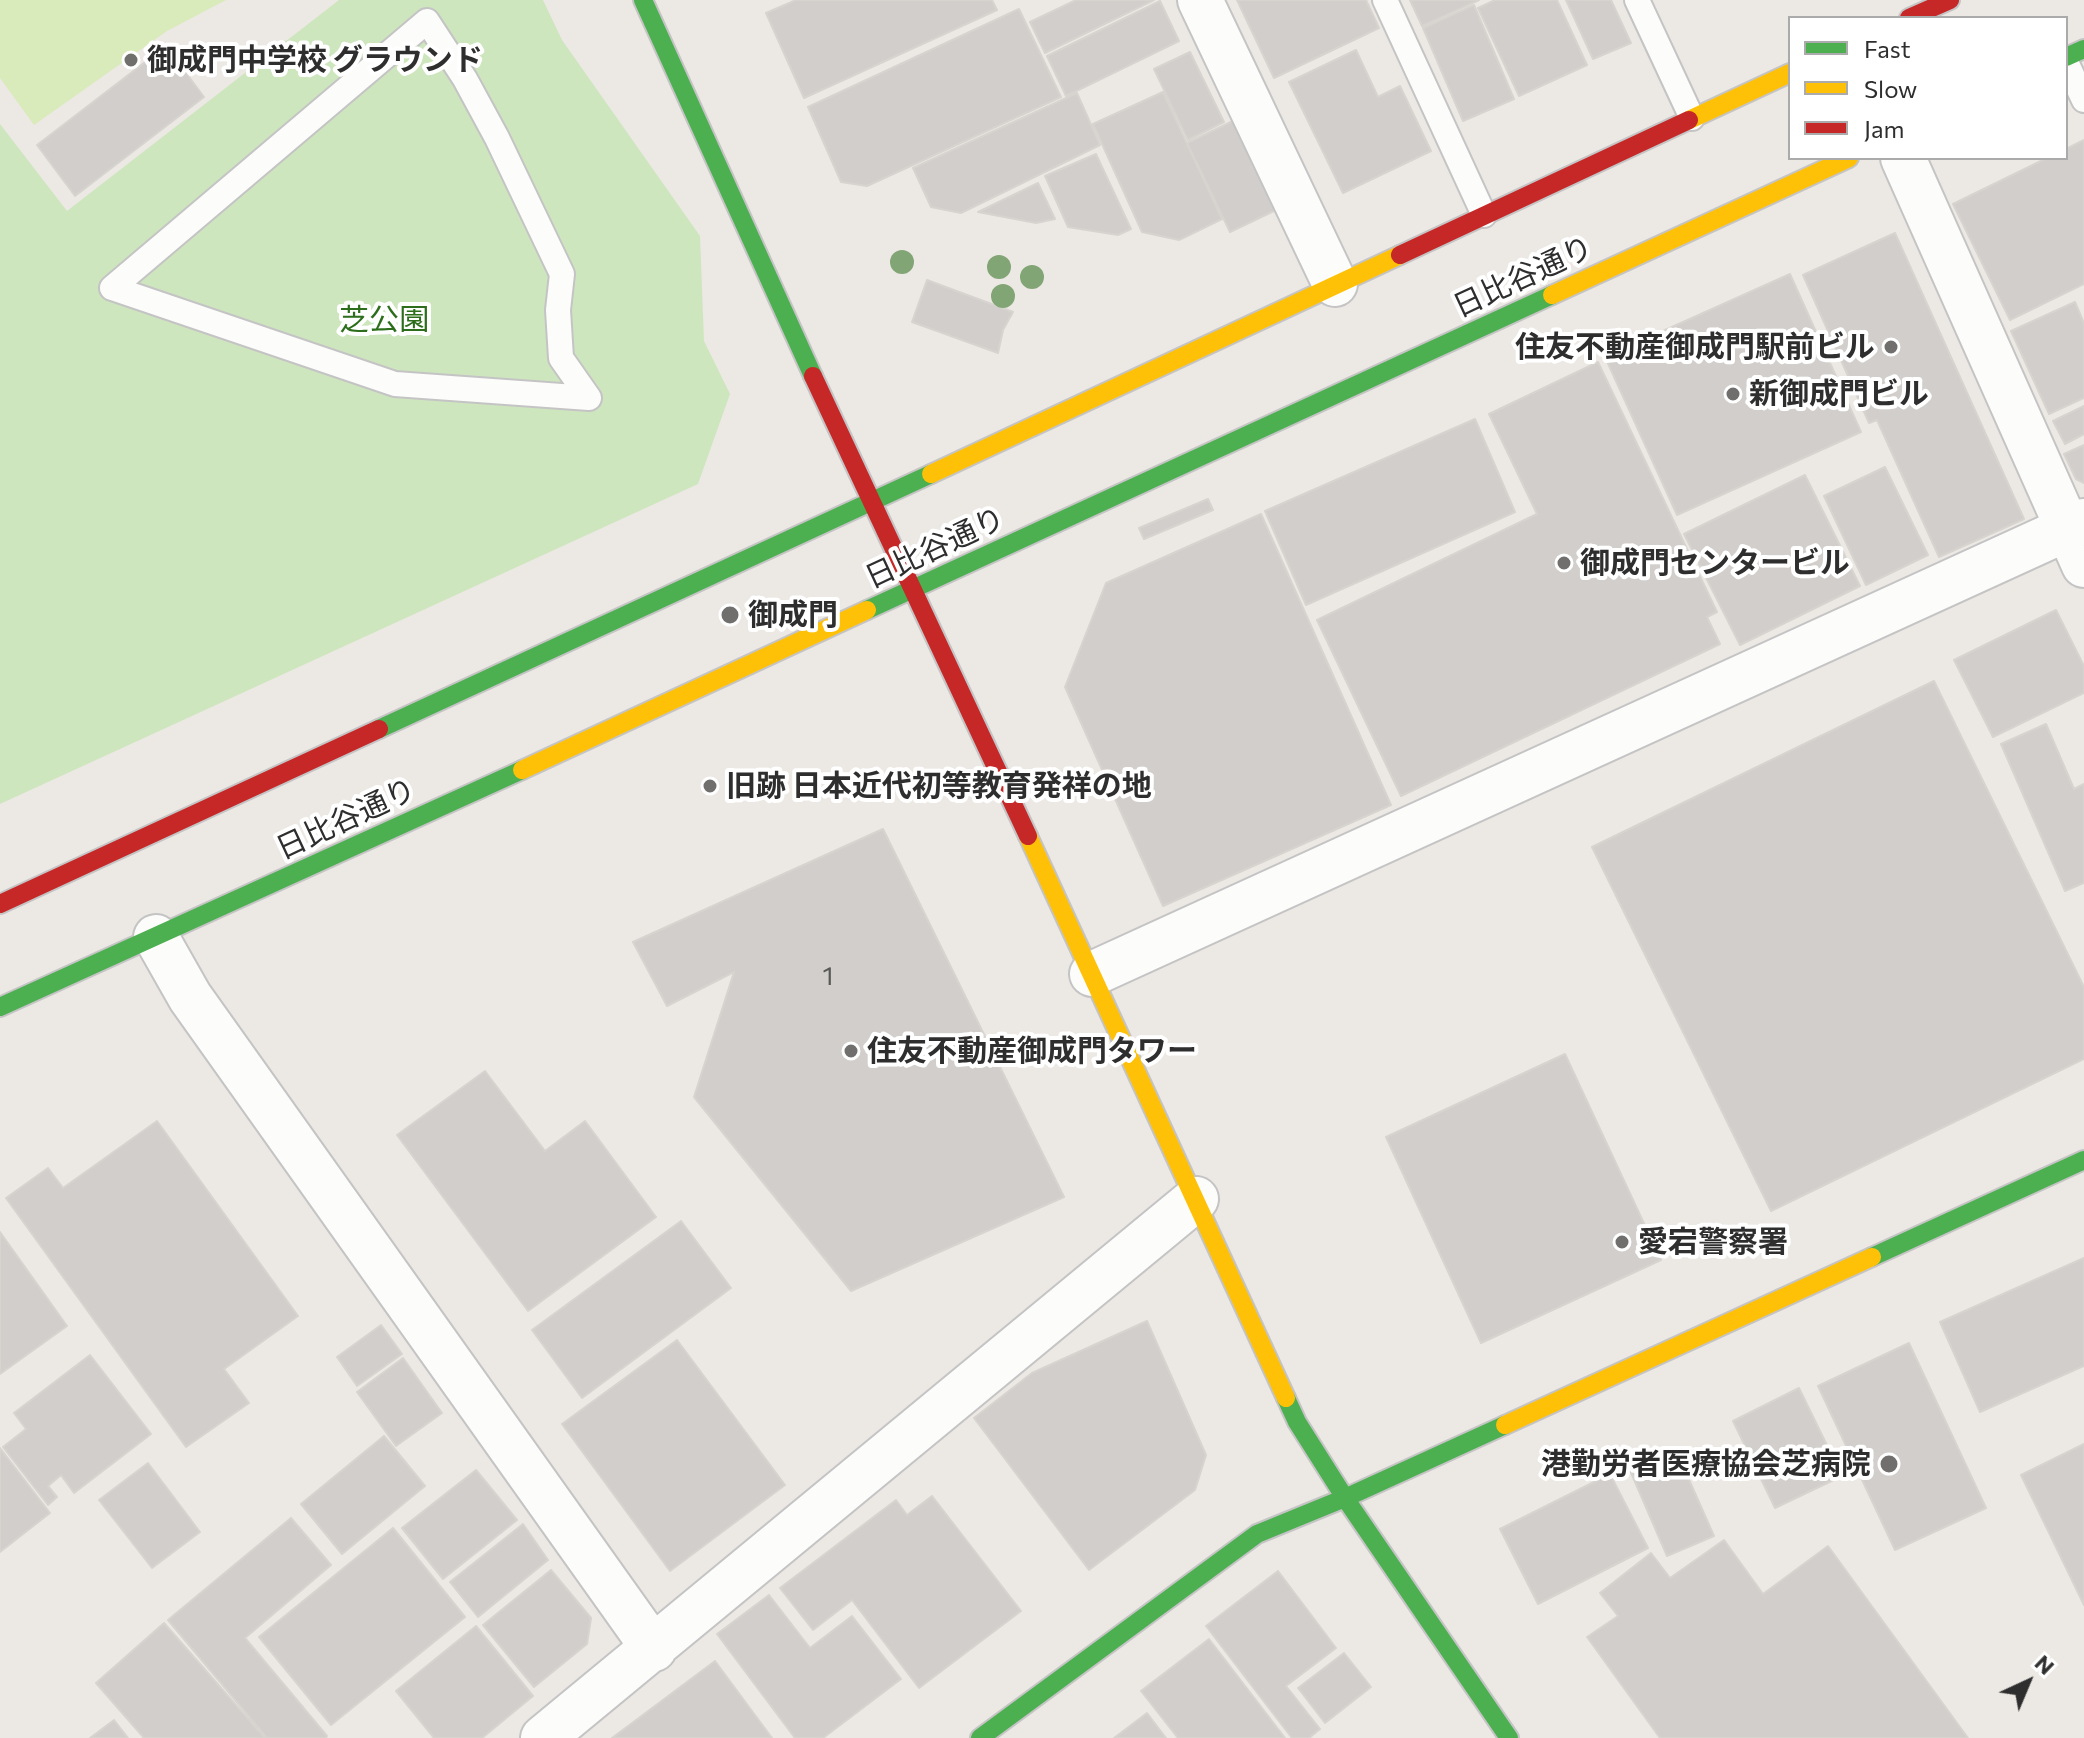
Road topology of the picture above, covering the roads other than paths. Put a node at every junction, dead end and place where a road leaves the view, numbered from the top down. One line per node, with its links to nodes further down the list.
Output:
1 (643, 0): 16 (main road)
2 (1200, 0): 14 (street)
3 (1385, 0): 13 (lane)
4 (1637, 0): 10 (lane)
5 (1950, 0): 6 (main road)
6 (1914, 16)
7 (2068, 64): 9 (lane)
8 (1788, 74): 10 (main road)
9 (2084, 100)
10 (1692, 118): 13 (main road)
11 (1845, 160): 18 (main road, 日比谷通り)
12 (1904, 160): 17 (street)
13 (1484, 215): 14 (main road)
14 (1335, 284): 16 (main road)
15 (589, 398): 15 (lane)
16 (871, 502): 18 (main road); 19 (main road)
17 (2079, 538): 21 (street)
18 (911, 589): 20 (main road, 日比谷通り); 21 (main road)
19 (0, 904)
20 (156, 937): 22 (main road, 日比谷通り); 26 (street)
21 (1092, 974): 24 (main road)
22 (0, 1007)
23 (2084, 1160): 25 (main road)
24 (1196, 1199): 25 (main road); 26 (street)
25 (1345, 1498): 28 (main road); 29 (main road)
26 (654, 1649): 27 (street)
27 (543, 1738)
28 (980, 1738)
29 (1509, 1738)

